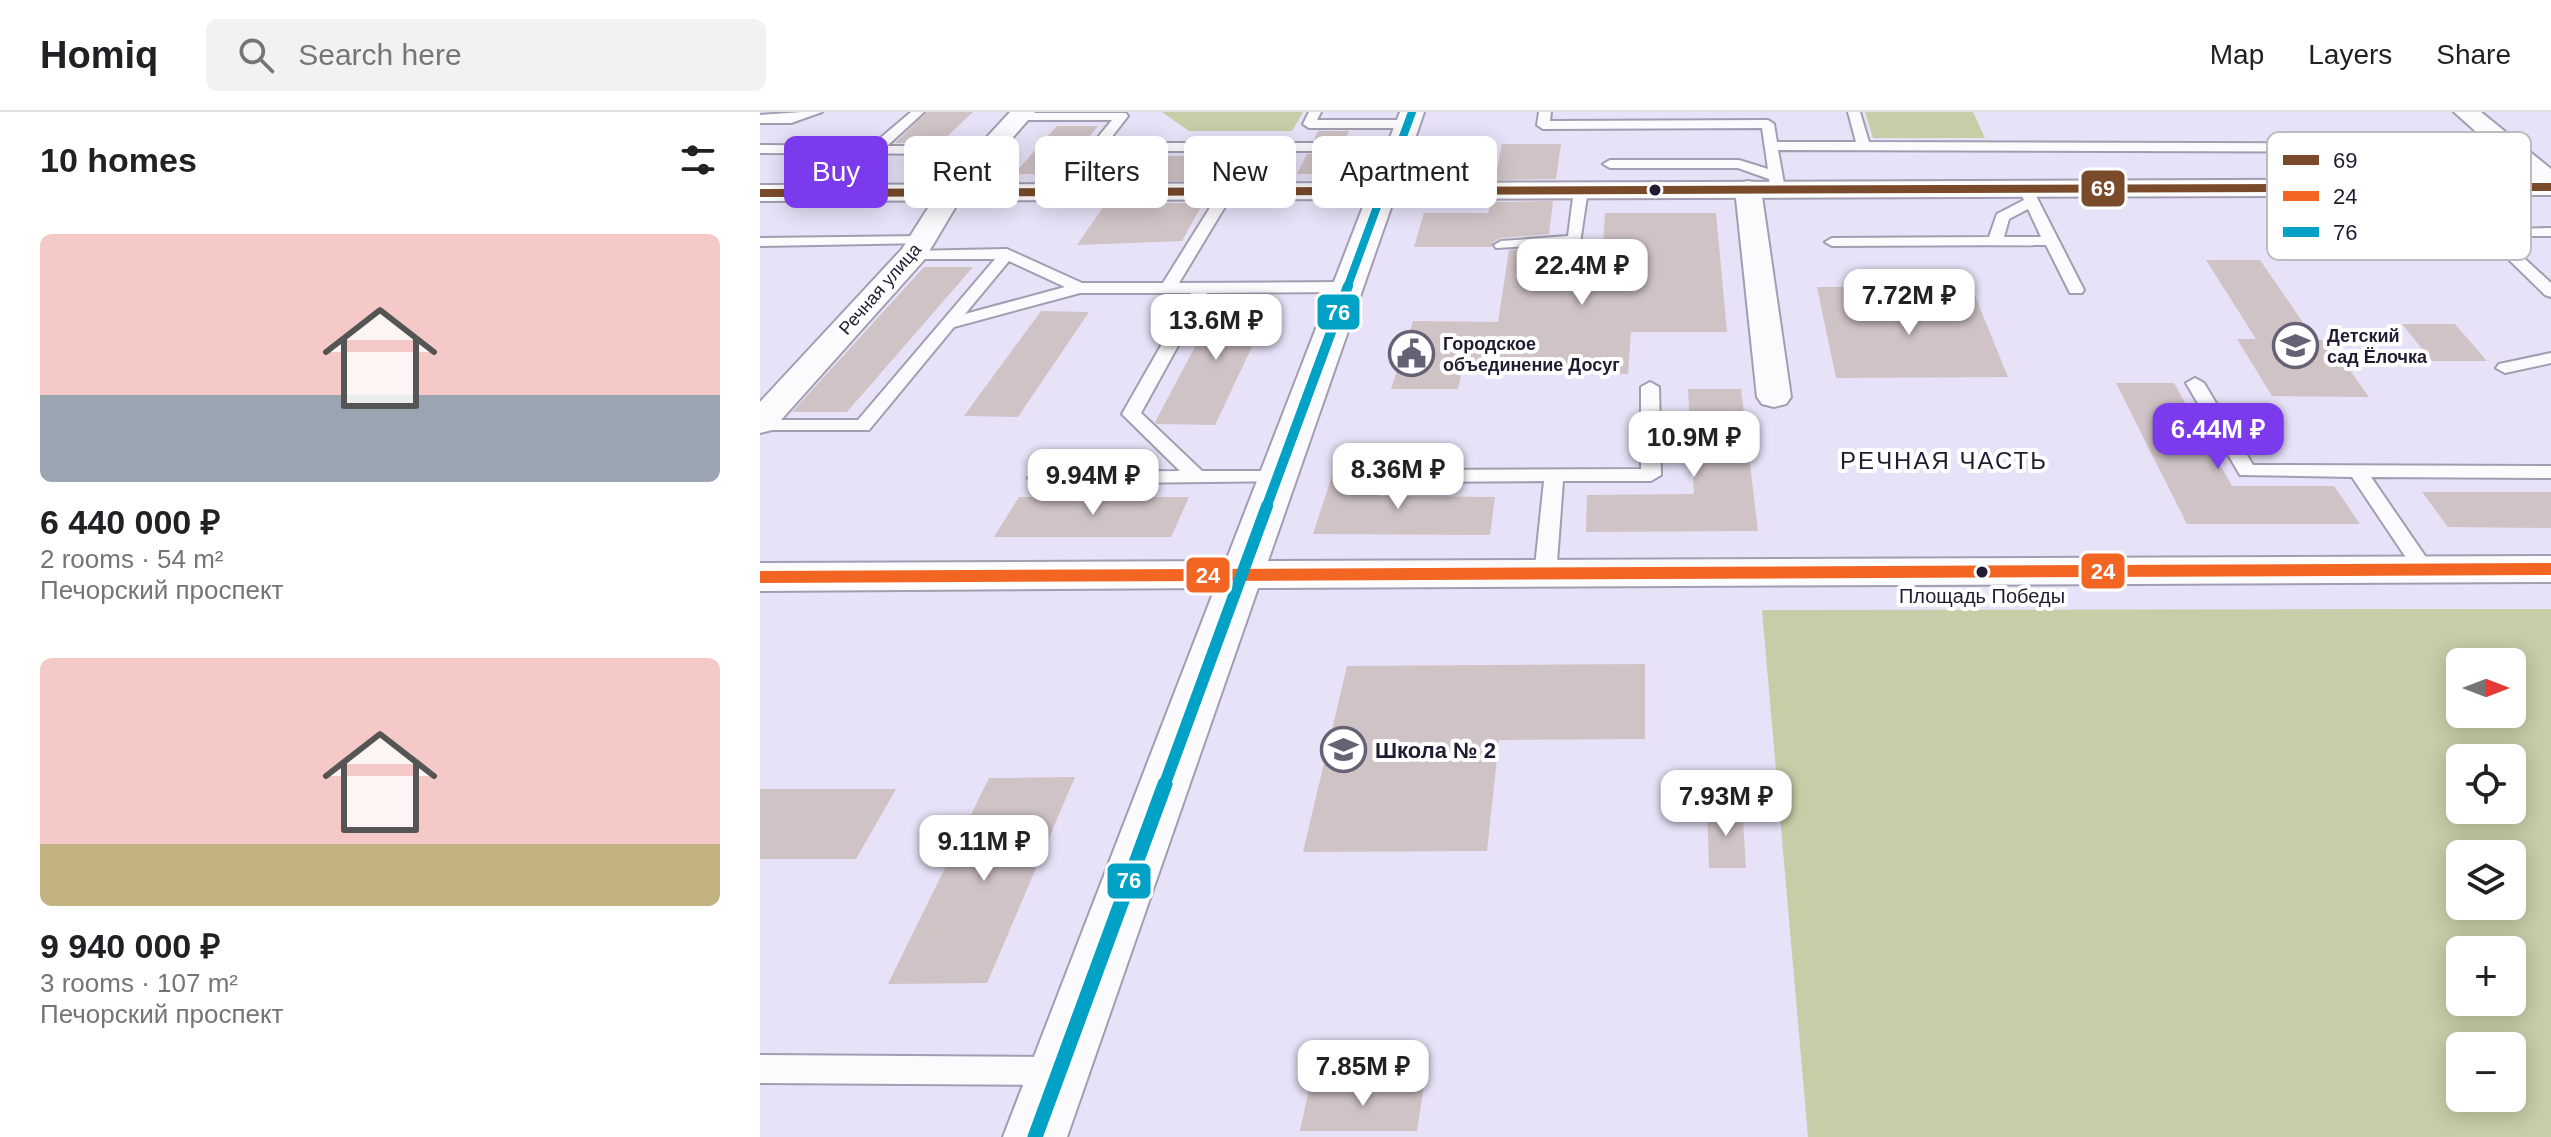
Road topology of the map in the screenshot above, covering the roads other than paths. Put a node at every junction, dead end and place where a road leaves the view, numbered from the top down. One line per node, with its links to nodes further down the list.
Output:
1 (816, 112): 8 (lane)
2 (918, 112): 12 (lane)
3 (1315, 112): 9 (lane)
4 (1545, 112): 13 (lane)
5 (1854, 112): 14 (lane)
6 (2466, 112): 10 (main road)
7 (1021, 114): 9 (lane); 11 (street, Речная улица)
8 (760, 119)
9 (1406, 128)
10 (2490, 132)
11 (1000, 136)
12 (888, 138)
13 (1771, 146): 14 (lane); 20 (lane)
14 (1864, 146): 15 (lane)
15 (2267, 147)
16 (760, 149): 17 (lane)
17 (784, 149)
18 (1610, 164): 20 (lane)
19 (2531, 167): 22 (main road)
20 (1767, 185): 25 (main road); 30 (main road); 53 (street)
21 (2531, 185): 22 (main road)
22 (2551, 185)
23 (1184, 190): 28 (main road)
24 (1497, 190): 25 (main road)
25 (1581, 190): 38 (lane)
26 (2267, 190): 30 (main road)
27 (904, 192): 29 (main road)
28 (1019, 192)
29 (760, 193)
30 (2028, 195): 34 (lane); 35 (lane)
31 (941, 208): 39 (street, Речная улица)
32 (1217, 208): 42 (lane)
33 (1375, 208): 43 (main road)
34 (1995, 241): 35 (lane); 37 (lane)
35 (2051, 241): 46 (lane)
36 (760, 242): 39 (lane)
37 (1832, 242)
38 (1501, 245)
39 (918, 247): 40 (lane); 54 (street, Речная улица)
40 (1007, 254): 44 (lane); 48 (lane)
41 (2517, 260): 47 (lane)
42 (1169, 287): 44 (lane); 45 (lane)
43 (1346, 287): 45 (lane); 60 (main road)
44 (1079, 288): 48 (lane)
45 (1202, 288): 59 (lane)
46 (2076, 290)
47 (2551, 292)
48 (948, 324): 54 (lane)
49 (2551, 358): 50 (lane)
50 (2505, 368)
51 (2195, 383): 55 (lane)
52 (1650, 387): 57 (lane)
53 (1774, 397)
54 (760, 424)
55 (2357, 471): 56 (lane); 62 (lane)
56 (2551, 472)
57 (1554, 475): 58 (lane); 64 (lane)
58 (1413, 476)
59 (1197, 477): 60 (lane); 61 (lane)
60 (1276, 477): 66 (main road)
61 (1038, 478)
62 (2424, 569): 63 (main road); 64 (main road)
63 (2551, 569)
64 (1545, 576): 66 (main road)
65 (760, 577): 66 (main road)
66 (1239, 577): 68 (main road)
67 (760, 1069): 68 (lane)
68 (1059, 1071): 69 (main road)
69 (1035, 1137)

